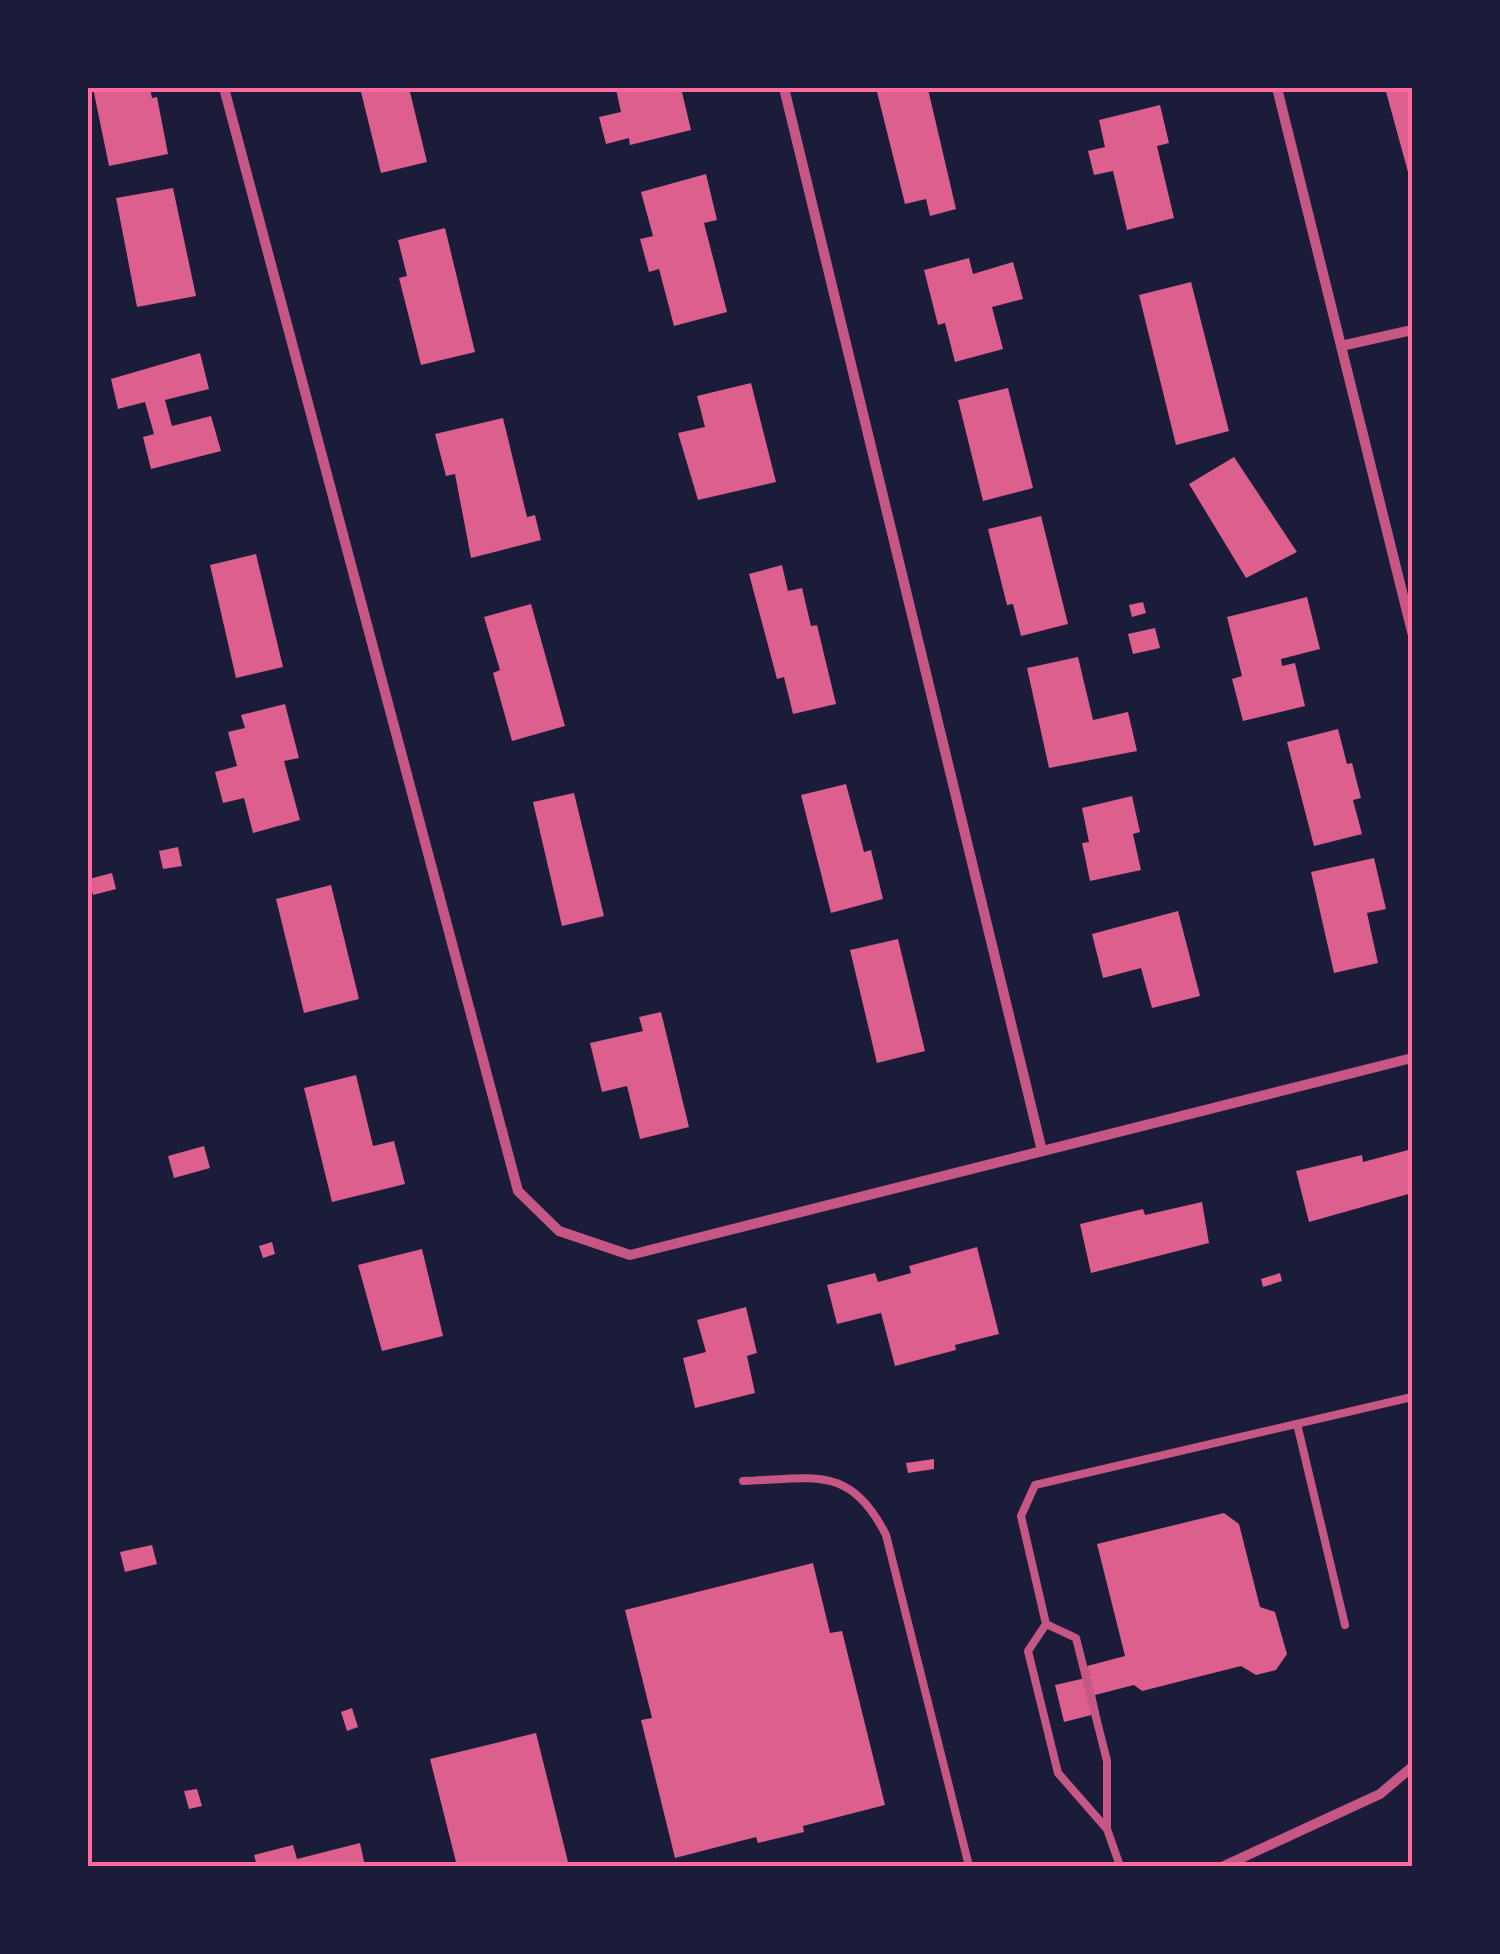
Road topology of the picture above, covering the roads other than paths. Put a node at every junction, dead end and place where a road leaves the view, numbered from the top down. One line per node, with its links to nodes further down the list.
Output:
1 (224, 88): 8 (street)
2 (784, 88): 8 (street)
3 (1277, 88): 5 (street)
4 (1412, 330): 5 (street)
5 (1341, 346): 6 (street)
6 (1412, 632)
7 (1412, 1058): 8 (street)
8 (1042, 1151)
9 (1412, 1397): 10 (lane)
10 (1297, 1424): 12 (lane); 13 (lane)
11 (743, 1481): 16 (lane)
12 (1046, 1624): 15 (lane); 15 (lane)
13 (1345, 1625)
14 (1412, 1768): 18 (street)
15 (1107, 1829): 17 (lane)
16 (968, 1866)
17 (1120, 1866)
18 (1224, 1866)

